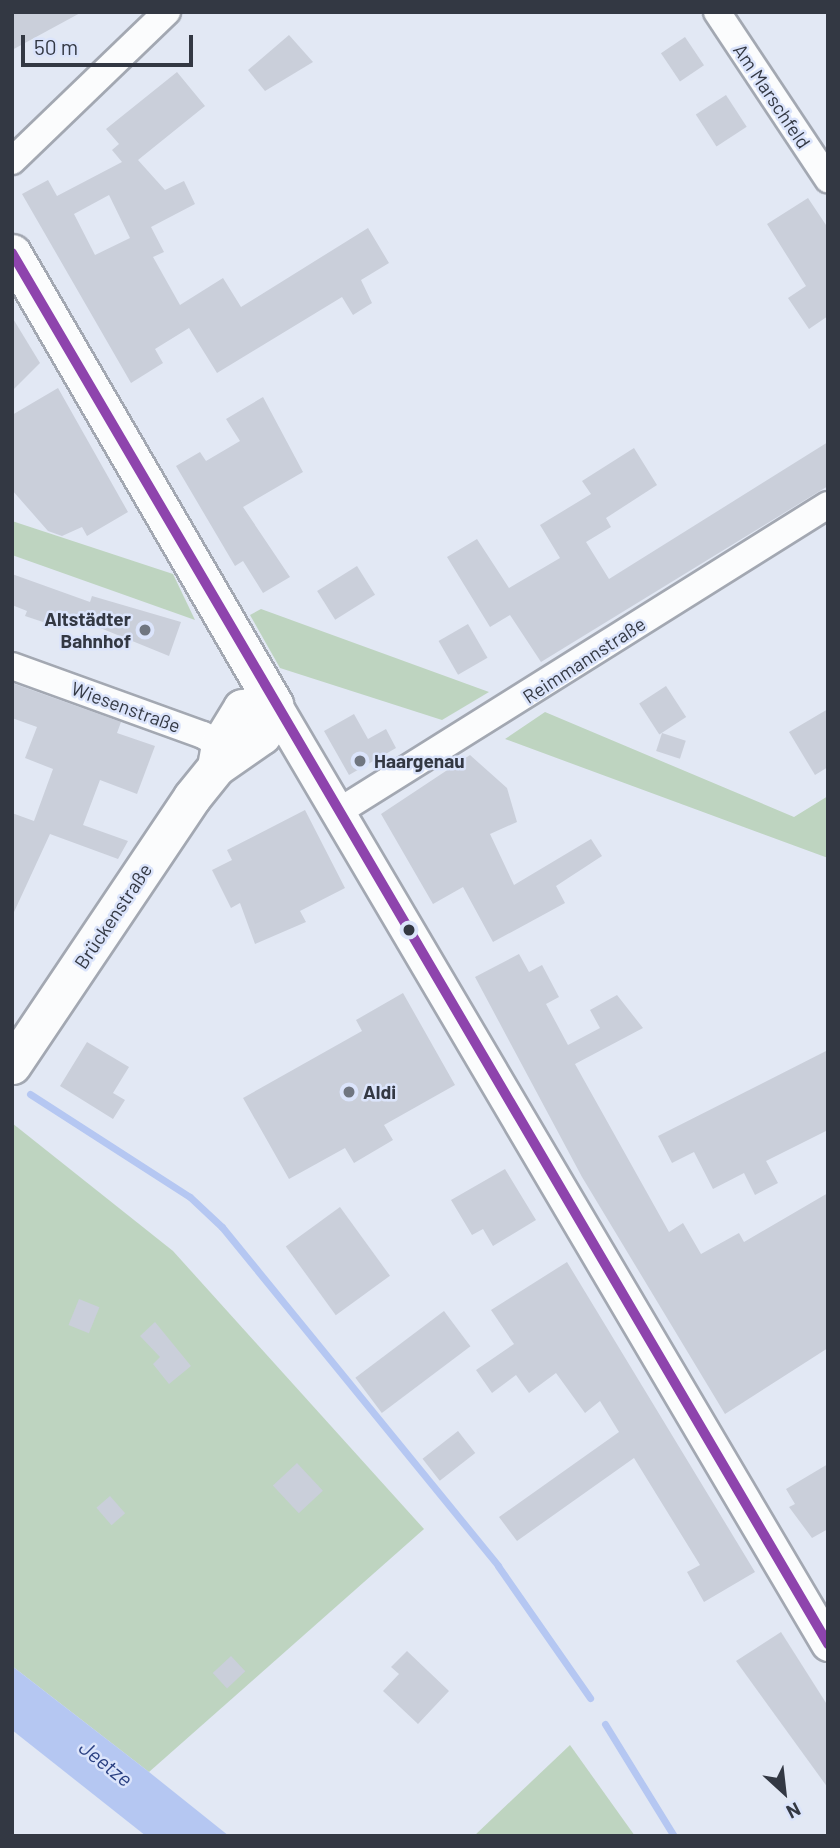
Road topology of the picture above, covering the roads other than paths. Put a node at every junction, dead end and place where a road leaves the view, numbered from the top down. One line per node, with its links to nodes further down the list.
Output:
1 (167, 12): 3 (street)
2 (717, 12): 4 (street, Am Marschfeld)
3 (12, 161)
4 (828, 179)
5 (12, 253): 8 (main road)
6 (828, 505): 10 (street, Reimmannstraße)
7 (12, 666): 9 (street, Wiesenstraße)
8 (274, 704): 9 (main road, Brückenstraße); 10 (street)
9 (224, 756): 11 (main road, Brückenstraße)
10 (338, 812): 12 (street)
11 (12, 1065)
12 (828, 1644)

